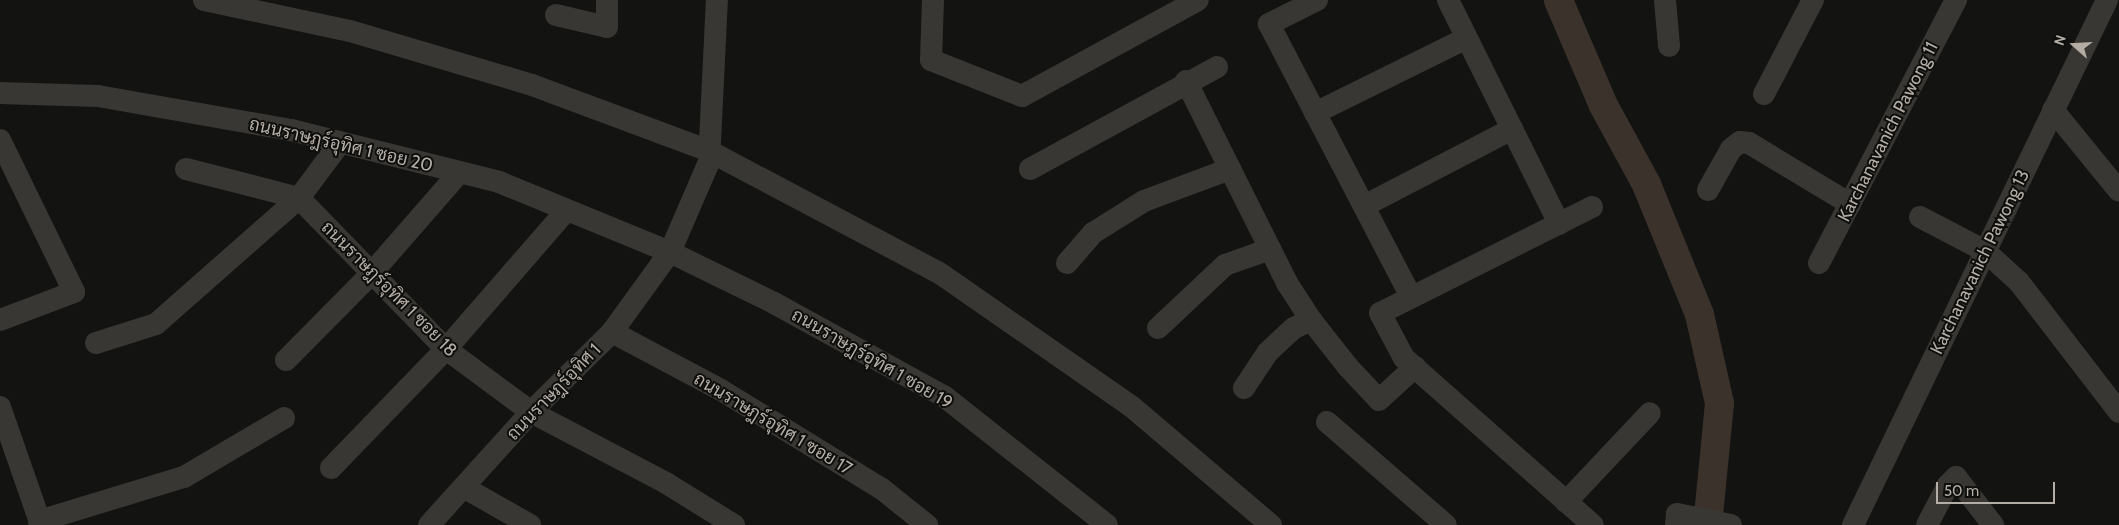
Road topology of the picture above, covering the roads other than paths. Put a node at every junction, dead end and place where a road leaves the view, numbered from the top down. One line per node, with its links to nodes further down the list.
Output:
1 (204, 0): 25 (street)
2 (607, 0): 12 (street)
3 (717, 0): 25 (street, ถนนราษฎร์อุทิศ 1)
4 (933, 0): 5 (street)
5 (1198, 0)
6 (1316, 0): 21 (street)
7 (1448, 0): 14 (street)
8 (1664, 0): 15 (street)
9 (1813, 0): 19 (street)
10 (1956, 0): 33 (street, Karchanavanich Pawong 11)
11 (2107, 0): 13 (street); 20 (street, Karchanavanich Pawong 13)
12 (556, 15)
13 (2119, 15)
14 (1467, 38): 21 (street); 22 (street)
15 (1669, 46)
16 (1217, 66): 17 (street)
17 (1186, 81): 26 (street); 28 (street)
18 (0, 93): 24 (street, ถนนราษฎร์อุทิศ 1 ซอย 20)
19 (1764, 94)
20 (2053, 110): 31 (street); 40 (street, Karchanavanich Pawong 13)
21 (1316, 113): 34 (street)
22 (1512, 129): 34 (street); 38 (street)
23 (0, 140): 46 (street)
24 (340, 143): 29 (street, ถนนราษฎร์อุทิศ 1 ซอย 20); 32 (street)
25 (709, 151): 41 (street, ถนนราษฎร์อุทิศ 1); 72 (street)
26 (1230, 168): 39 (street); 42 (street)
27 (186, 169): 32 (street)
28 (1030, 169)
29 (459, 173): 36 (street, ถนนราษฎร์อุทิศ 1 ซอย 20); 44 (street)
30 (1708, 190): 33 (street)
31 (2119, 191)
32 (299, 198): 44 (street, ถนนราษฎร์อุทิศ 1 ซอย 18); 50 (street)
33 (1850, 204): 43 (street, Karchanavanich Pawong 11)
34 (1364, 206): 45 (street)
35 (1592, 207): 38 (street)
36 (566, 211): 41 (street, ถนนราษฎร์อุทิศ 1 ซอย 20); 51 (street)
37 (1920, 217): 40 (street)
38 (1559, 224): 45 (street)
39 (1270, 249): 47 (street); 48 (street)
40 (1985, 251): 58 (street); 75 (street, Karchanavanich Pawong 13)
41 (670, 252): 49 (street, ถนนราษฎร์อุทิศ 1); 71 (street, ถนนราษฎร์อุทิศ 1 ซอย 19)
42 (1067, 263)
43 (1819, 263)
44 (370, 274): 51 (street, ถนนราษฎร์อุทิศ 1 ซอย 18); 52 (street)
45 (1411, 298): 53 (street)
46 (0, 320)
47 (1311, 320): 53 (street); 54 (street)
48 (1158, 328)
49 (612, 332): 56 (street, ถนนราษฎร์อุทิศ 1); 70 (street, ถนนราษฎร์อุทิศ 1 ซอย 17)
50 (96, 343)
51 (446, 349): 56 (street, ถนนราษฎร์อุทิศ 1 ซอย 18); 61 (street)
52 (286, 360)
53 (1415, 368): 63 (street)
54 (1244, 388)
55 (0, 407): 65 (street)
56 (532, 412): 62 (street, ถนนราษฎร์อุทิศ 1); 69 (street, ถนนราษฎร์อุทิศ 1 ซอย 18)
57 (1650, 412): 63 (street)
58 (2119, 412)
59 (284, 418): 65 (street)
60 (1326, 422): 73 (street)
61 (332, 468)
62 (465, 488): 67 (street, ถนนราษฎร์อุทิศ 1); 68 (street)
63 (1566, 502): 74 (street)
64 (1677, 520): 66 (street)
65 (40, 523)
66 (1730, 524)
67 (429, 525)
68 (530, 525)
69 (734, 525)
70 (927, 525)
71 (1107, 525)
72 (1271, 525)
73 (1446, 525)
74 (1593, 525)
75 (1853, 525)
76 (1927, 525): 77 (street)
77 (1994, 525)

